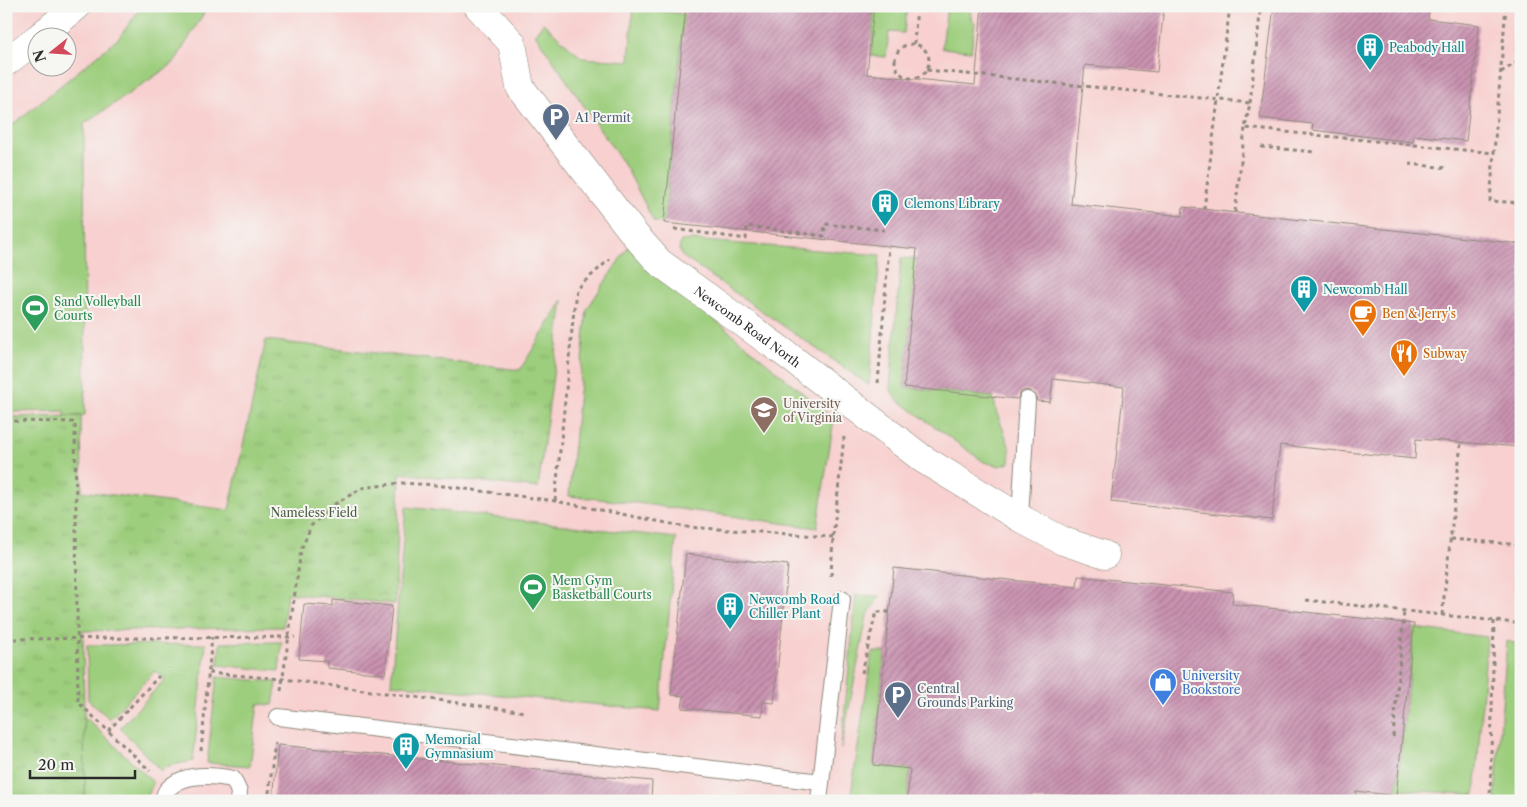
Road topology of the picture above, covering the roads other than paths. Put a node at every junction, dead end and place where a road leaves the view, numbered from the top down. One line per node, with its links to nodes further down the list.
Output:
1 (77, 6): 3 (street)
2 (478, 6): 7 (street, Newcomb Road North)
3 (50, 28)
4 (28, 46): 5 (street)
5 (6, 62)
6 (1027, 400): 7 (lane)
7 (1020, 517): 8 (street, Newcomb Road North)
8 (1105, 555)
9 (842, 598): 11 (lane)
10 (278, 717): 11 (lane)
11 (821, 782): 14 (lane)
12 (162, 801): 13 (lane)
13 (238, 801)
14 (819, 801)

